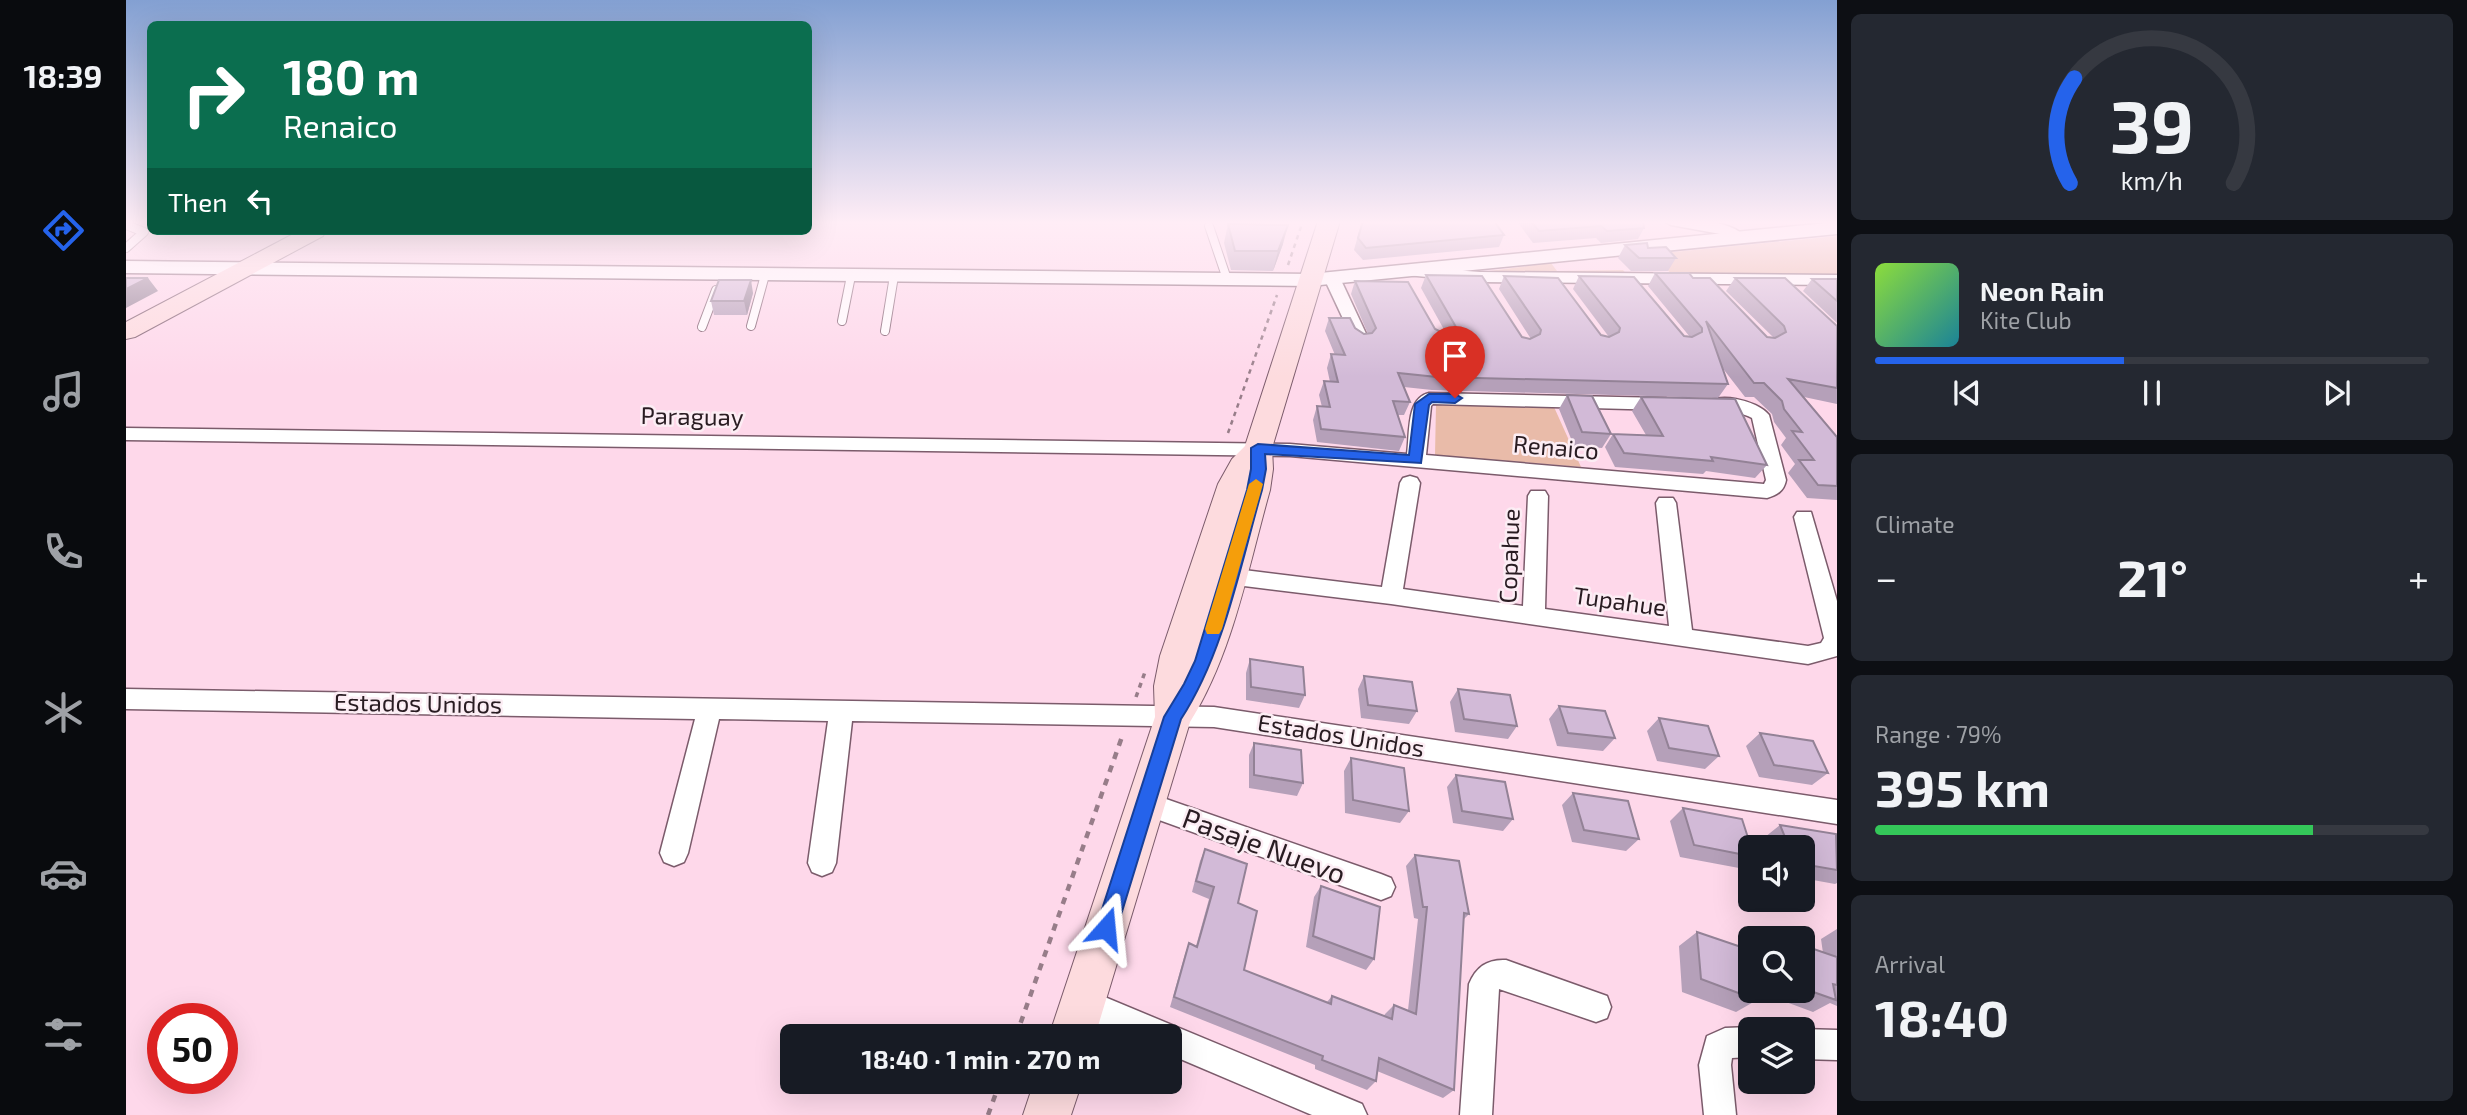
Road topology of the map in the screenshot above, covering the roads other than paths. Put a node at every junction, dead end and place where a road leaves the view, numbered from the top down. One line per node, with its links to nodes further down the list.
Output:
1 (236, 273): 26 (main road)
2 (588, 273): 6 (street)
3 (1225, 273): 12 (lane)
4 (1322, 273): 13 (main road)
5 (1445, 273): 14 (street)
6 (722, 275): 7 (street); 24 (lane)
7 (765, 275): 8 (street); 23 (lane)
8 (851, 276): 9 (street); 22 (lane)
9 (894, 276): 12 (street); 25 (lane)
10 (1553, 278): 11 (street); 14 (street); 21 (street)
11 (1629, 278): 15 (street); 18 (street)
12 (1227, 279): 13 (street)
13 (1321, 279): 14 (street); 27 (street); 29 (main road)
14 (1405, 279)
15 (1703, 279): 16 (street); 19 (street)
16 (1778, 280): 17 (street); 20 (street)
17 (1837, 280)
18 (1645, 297)
19 (1721, 298)
20 (1798, 299)
21 (1570, 300)
22 (842, 321)
23 (751, 326)
24 (702, 327)
25 (885, 331)
26 (126, 332)
27 (1361, 340)
28 (126, 434): 29 (street, Paraguay)
29 (1258, 448): 30 (street, Renaico); 35 (main road)
30 (1416, 460): 30 (street, Renaico)
31 (1410, 483): 36 (street)
32 (1538, 496): 37 (street, Copahue)
33 (1666, 503): 38 (street)
34 (1804, 517): 39 (street)
35 (1217, 574): 36 (street, Tupahue); 43 (main road)
36 (1391, 596): 37 (street, Tupahue)
37 (1534, 617): 38 (street, Tupahue)
38 (1681, 636): 39 (street, Tupahue)
39 (1836, 639)
40 (126, 699): 41 (street, Estados Unidos)
41 (709, 709): 42 (street, Estados Unidos); 46 (street)
42 (841, 711): 43 (street, Estados Unidos); 47 (street)
43 (1173, 717): 44 (main road); 45 (street, Estados Unidos)
44 (1146, 804): 48 (street, Pasaje Nuevo); 50 (main road)
45 (1837, 812)
46 (674, 853)
47 (822, 863)
48 (1381, 887)
49 (1596, 1007): 59 (street)
50 (1077, 1019): 51 (street)
51 (1102, 1024)
52 (1738, 1042): 60 (street)
53 (1815, 1044): 55 (street)
54 (1182, 1045): 58 (street)
55 (1837, 1045)
56 (1054, 1094): 57 (main road)
57 (1047, 1115)
58 (1351, 1115)
59 (1476, 1115)
60 (1720, 1115)

